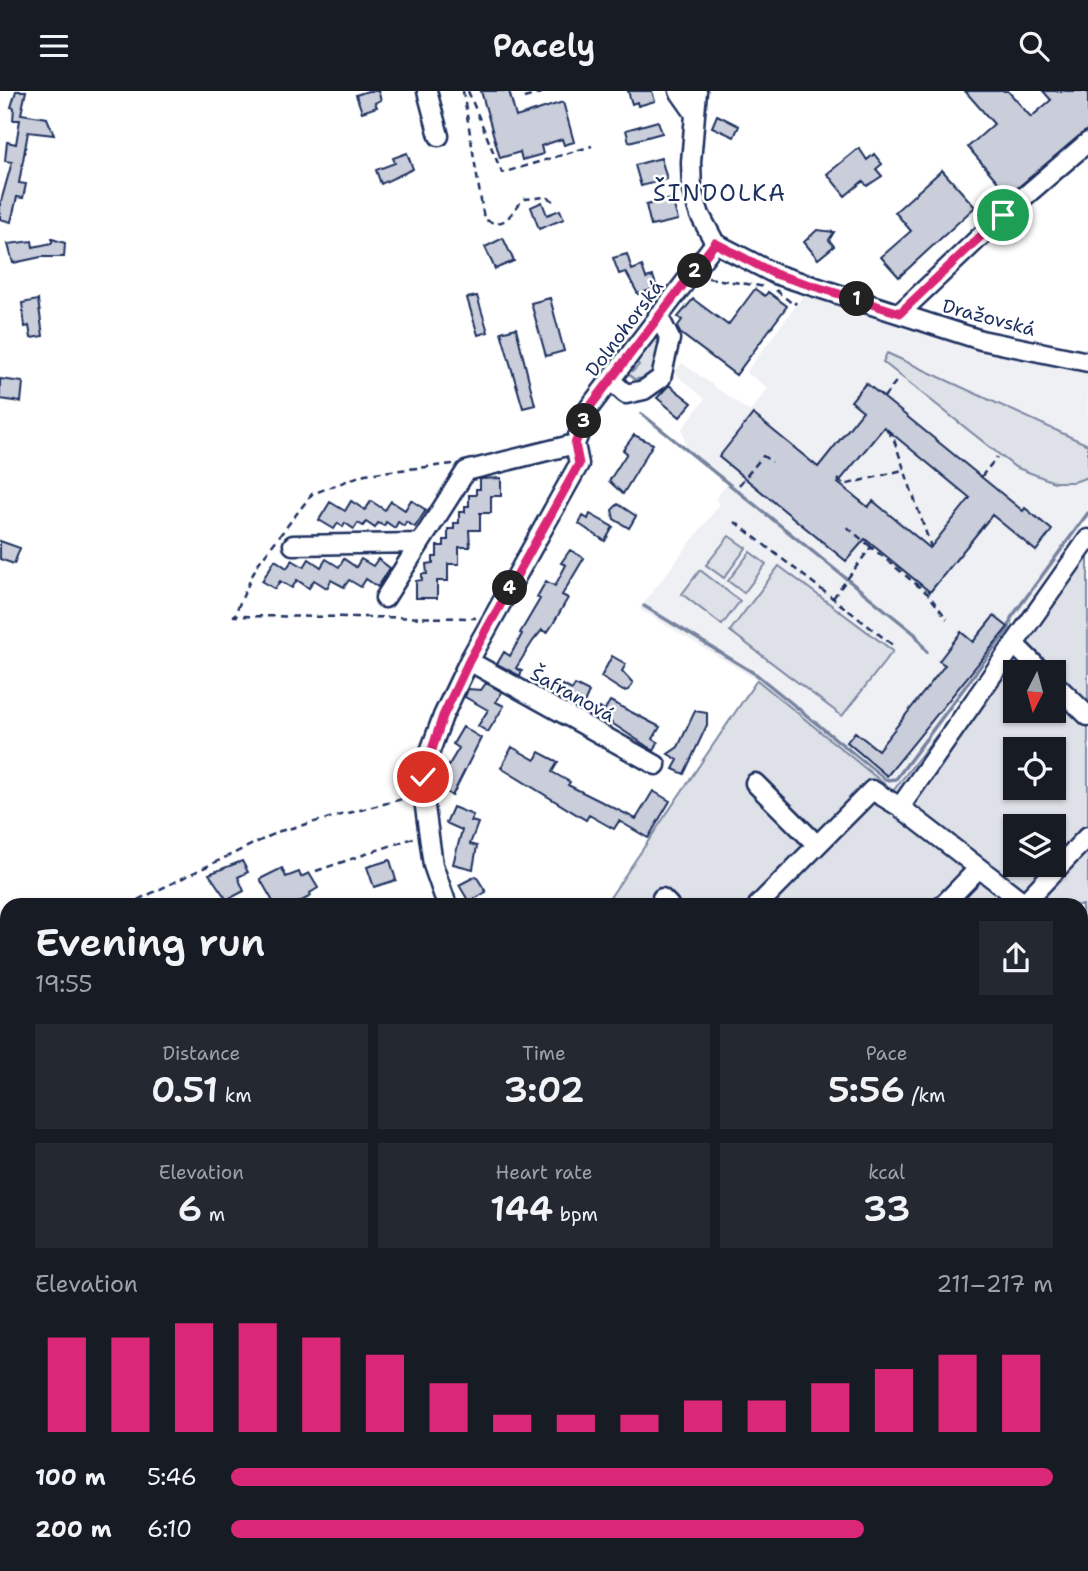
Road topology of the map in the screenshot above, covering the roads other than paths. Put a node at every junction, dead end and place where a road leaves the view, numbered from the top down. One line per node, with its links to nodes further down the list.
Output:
1 (427, 91): 5 (street)
2 (679, 91): 4 (street)
3 (696, 91): 4 (street)
4 (694, 111): 7 (street)
5 (439, 136)
6 (1088, 142): 8 (street)
7 (715, 243): 8 (street, Dražovská); 9 (street, Dolnohorská)
8 (900, 313): 10 (street, Dražovská)
9 (659, 315): 11 (street, Dolnohorská); 11 (street)
10 (1088, 362)
11 (610, 380): 12 (street, Dolnohorská)
12 (575, 444): 14 (street); 19 (street, Dolnohorská)
13 (1088, 539): 17 (street)
14 (418, 543): 15 (street); 16 (street)
15 (293, 545)
16 (385, 599)
17 (1014, 644): 18 (street); 24 (street)
18 (1030, 660)
19 (469, 661): 22 (street, Šafranová); 28 (street, Dolnohorská)
20 (1066, 695): 21 (street)
21 (1088, 716)
22 (656, 765)
23 (755, 783): 26 (street)
24 (900, 807): 26 (street); 27 (street)
25 (1088, 836): 32 (street)
26 (817, 845): 29 (street)
27 (979, 868): 30 (street); 31 (street)
28 (445, 898)
29 (765, 898)
30 (950, 898)
31 (1018, 898)
32 (1031, 898)

